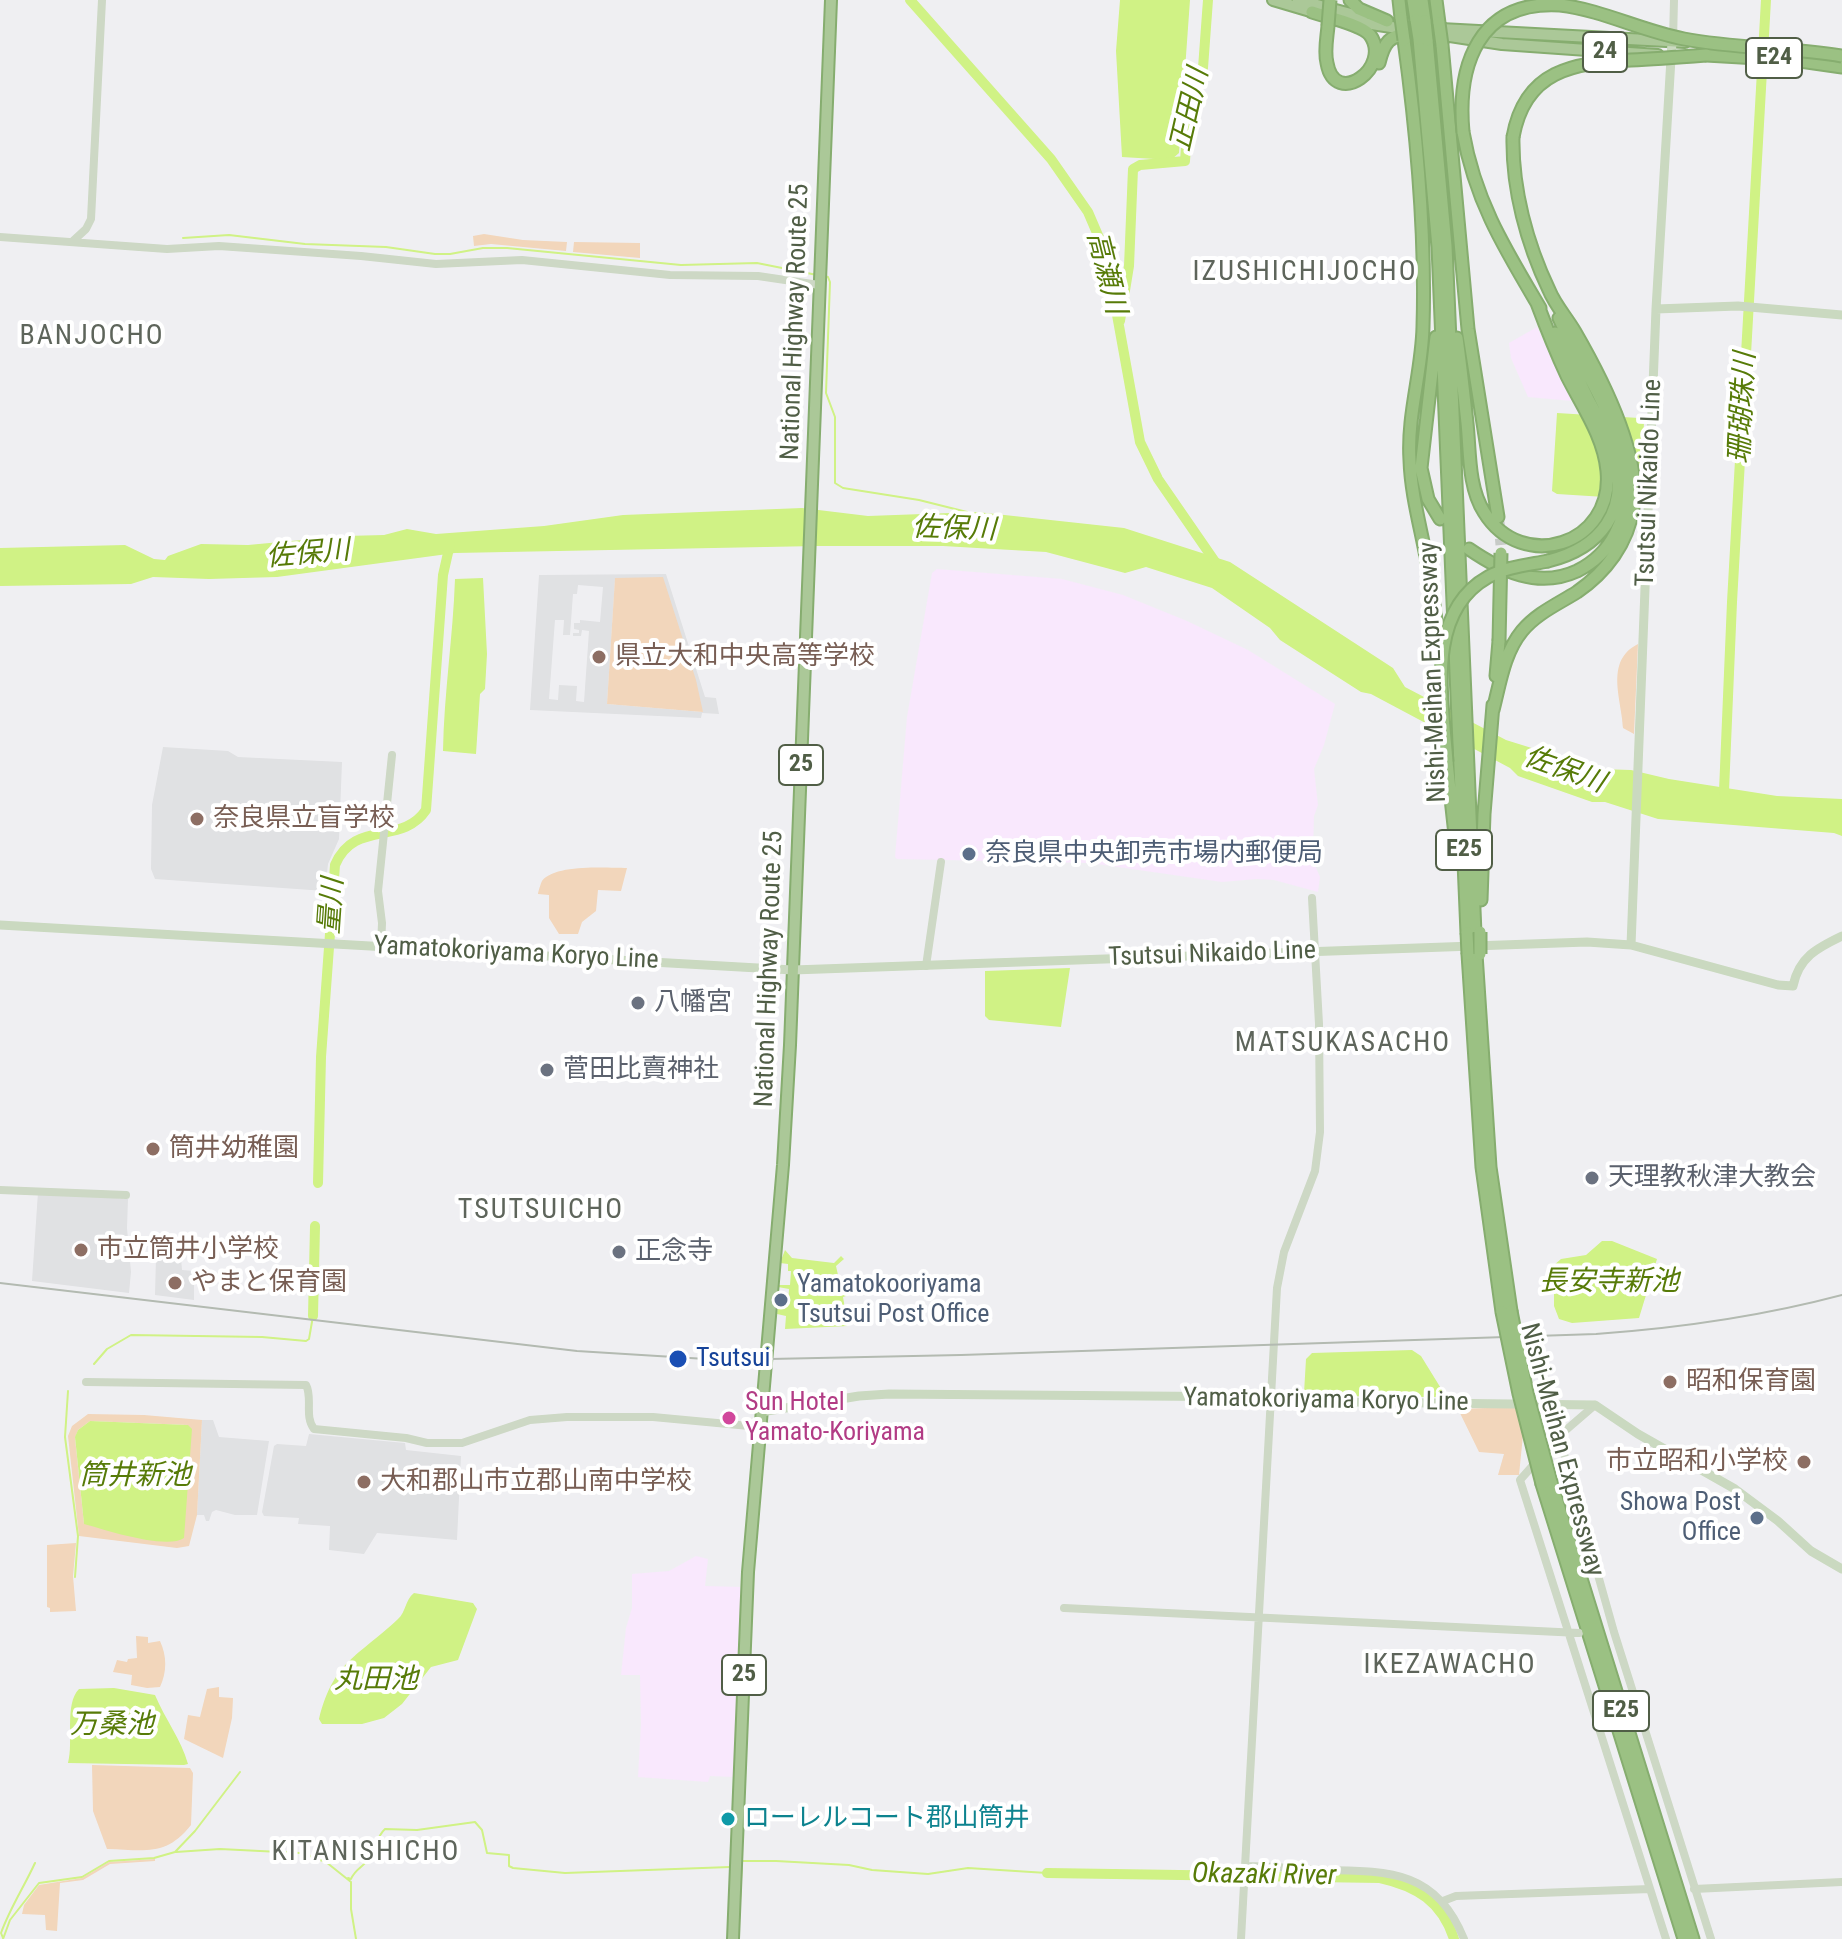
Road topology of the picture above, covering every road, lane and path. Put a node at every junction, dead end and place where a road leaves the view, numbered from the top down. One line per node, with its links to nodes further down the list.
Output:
1 (102, 0): 23 (street)
2 (831, 0): 25 (highway, National Highway Route 25 / 25)
3 (1273, 0): 12 (highway, 24)
4 (1298, 0): 13 (highway, 24)
5 (1327, 0): 14 (highway, bridge)
6 (1350, 0): 13 (highway)
7 (1399, 0): 15 (highway, bridge)
8 (1413, 0): 15 (highway, Nishi-Meihan Expressway / E25)
9 (1422, 0): 15 (highway, Nishi-Meihan Expressway / E25)
10 (1436, 0): 30 (highway, bridge)
11 (1674, 0): 16 (street)
12 (1312, 12): 14 (highway); 15 (highway, 24)
13 (1387, 21): 16 (highway, 24)
14 (1325, 25): 15 (highway)
15 (1417, 32): 19 (highway, 24); 21 (highway, Nishi-Meihan Expressway / E25); 24 (highway, Nishi-Meihan Expressway / E25); 34 (highway, bridge)
16 (1672, 42): 18 (highway, 24, bridge); 19 (main road, Tsutsui Nikaido Line)
17 (1707, 49): 18 (highway, E24, bridge); 20 (highway, E24); 28 (highway, bridge); 28 (highway, 24, bridge)
18 (1842, 55)
19 (1673, 56): 20 (highway, 24); 26 (main road, Tsutsui Nikaido Line)
20 (1842, 67)
21 (1434, 191): 31 (highway); 33 (highway, Nishi-Meihan Expressway / E25)
22 (0, 237): 23 (street)
23 (73, 241): 25 (street)
24 (1446, 246): 29 (highway); 33 (highway, Nishi-Meihan Expressway / E25)
25 (820, 278): 47 (highway, National Highway Route 25 / 25)
26 (1656, 309): 27 (main road); 42 (main road, Tsutsui Nikaido Line)
27 (1842, 315)
28 (1592, 396): 29 (highway); 29 (highway)
29 (1617, 515): 33 (highway); 34 (highway, bridge); 35 (highway)
30 (1498, 517)
31 (1440, 519)
32 (1501, 549): 35 (highway, bridge)
33 (1460, 550): 40 (highway, Nishi-Meihan Expressway / E25)
34 (1442, 682): 40 (highway, bridge)
35 (1493, 710): 40 (highway)
36 (392, 755): 43 (street)
37 (941, 862): 46 (street)
38 (1312, 898): 44 (street)
39 (0, 925): 43 (main road, Yamatokoriyama Koryo Line)
40 (1472, 933): 45 (highway, Nishi-Meihan Expressway / E25, bridge)
41 (1842, 936): 42 (main road, Tsutsui Nikaido Line)
42 (1631, 945): 44 (main road, Tsutsui Nikaido Line)
43 (381, 947): 47 (main road, Yamatokoriyama Koryo Line)
44 (1316, 952): 46 (main road, Tsutsui Nikaido Line); 52 (street)
45 (1475, 954): 48 (highway, Nishi-Meihan Expressway / E25); 48 (highway, Nishi-Meihan Expressway / E25)
46 (926, 966): 47 (main road, Tsutsui Nikaido Line)
47 (793, 970): 54 (highway, National Highway Route 25 / 25)
48 (1478, 1065): 57 (highway, Nishi-Meihan Expressway / E25, bridge)
49 (0, 1190): 50 (street)
50 (126, 1195)
51 (86, 1382): 55 (street)
52 (1272, 1397): 53 (main road, Yamatokoriyama Koryo Line); 54 (main road, Yamatokoriyama Koryo Line); 60 (street)
53 (1595, 1405): 56 (street); 58 (main road)
54 (761, 1412): 55 (highway, National Highway Route 25 / 25)
55 (760, 1427): 67 (highway, National Highway Route 25 / 25)
56 (1559, 1436): 61 (street); 65 (street)
57 (1546, 1483): 71 (highway, Nishi-Meihan Expressway / E25); 72 (highway, Nishi-Meihan Expressway / E25)
58 (1842, 1569)
59 (1064, 1608): 60 (street)
60 (1260, 1617): 61 (street); 62 (street)
61 (1574, 1633): 64 (street)
62 (1245, 1868): 66 (street); 68 (street)
63 (1842, 1882): 65 (street)
64 (1650, 1889): 66 (street); 70 (street)
65 (1694, 1889): 73 (street)
66 (1443, 1901): 69 (street)
67 (733, 1939)
68 (1241, 1939)
69 (1464, 1939)
70 (1666, 1939)
71 (1683, 1939)
72 (1693, 1939)
73 (1711, 1939)

